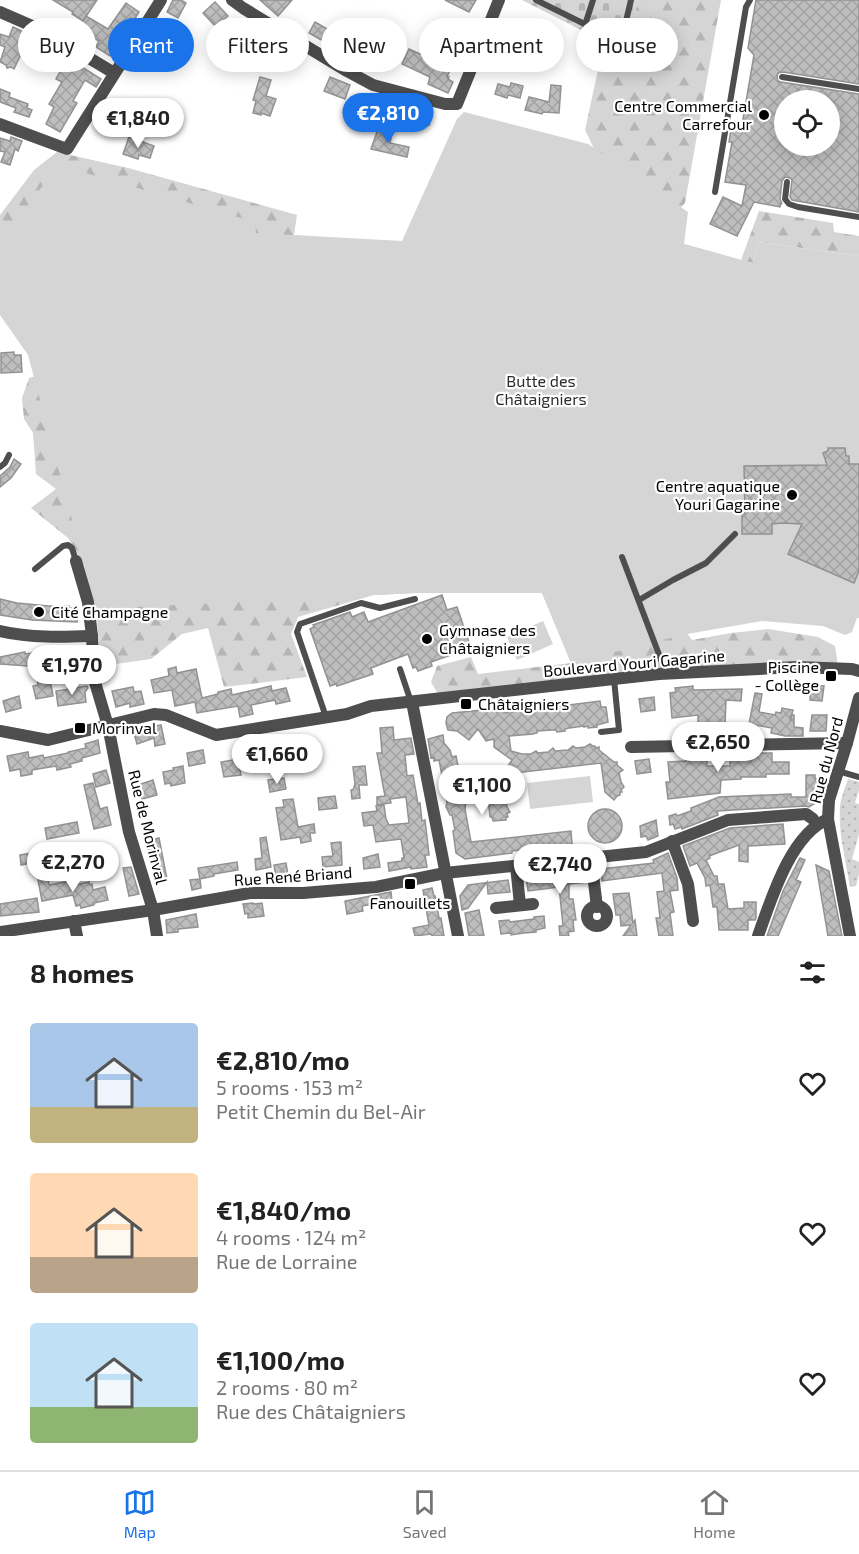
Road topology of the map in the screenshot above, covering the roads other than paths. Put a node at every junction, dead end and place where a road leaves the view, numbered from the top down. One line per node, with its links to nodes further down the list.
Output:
1 (161, 0): 12 (street)
2 (499, 0): 7 (street)
3 (536, 0): 11 (lane)
4 (593, 0): 9 (lane)
5 (631, 0): 10 (lane)
6 (750, 0): 17 (lane)
7 (238, 2)
8 (0, 12): 12 (street)
9 (587, 18)
10 (627, 18)
11 (576, 20)
12 (114, 73): 15 (street)
13 (782, 77): 14 (lane)
14 (859, 89)
15 (0, 124)
16 (786, 184): 18 (lane)
17 (715, 192)
18 (859, 217)
19 (9, 454): 20 (lane)
20 (0, 467)
21 (735, 534): 26 (lane)
22 (622, 557): 26 (lane)
23 (76, 561): 24 (lane); 28 (street, Rue de Morinval)
24 (35, 569)
25 (415, 598): 35 (lane)
26 (639, 600): 31 (lane)
27 (0, 631): 28 (street)
28 (92, 636): 36 (street, Rue de Morinval)
29 (400, 669): 34 (lane)
30 (859, 671): 31 (street, Boulevard Youri Gagarine)
31 (666, 674): 32 (street, Boulevard Youri Gagarine)
32 (614, 680): 34 (street, Boulevard Youri Gagarine); 38 (lane)
33 (859, 698): 39 (street, Rue du Nord)
34 (412, 702): 35 (street, Boulevard Youri Gagarine); 50 (street)
35 (326, 717): 36 (street, Boulevard Youri Gagarine)
36 (108, 726): 37 (street, Boulevard Youri Gagarine); 53 (street, Rue de Morinval)
37 (0, 731)
38 (602, 732)
39 (847, 743): 40 (street); 41 (street, Rue du Nord)
40 (631, 747)
41 (838, 771): 42 (lane); 43 (street, Rue du Nord)
42 (859, 777)
43 (829, 800): 44 (street); 45 (street, Rue du Nord)
44 (806, 814): 46 (street); 47 (street, Rue René Briand)
45 (828, 819): 46 (street); 61 (street, Rue du Nord)
46 (817, 825): 60 (street)
47 (672, 841): 48 (street, Rue René Briand); 55 (street)
48 (591, 858): 49 (street, Rue René Briand); 51 (street)
49 (516, 866): 50 (street, Rue René Briand); 52 (street)
50 (445, 873): 53 (street, Rue René Briand); 59 (street)
51 (597, 907)
52 (496, 908)
53 (153, 910): 54 (street, Rue René Briand); 58 (street, Rue de Morinval)
54 (74, 921): 56 (street, Rue René Briand); 57 (street)
55 (693, 921)
56 (0, 932)
57 (77, 936)
58 (156, 936)
59 (458, 936)
60 (758, 936)
61 (850, 936)

